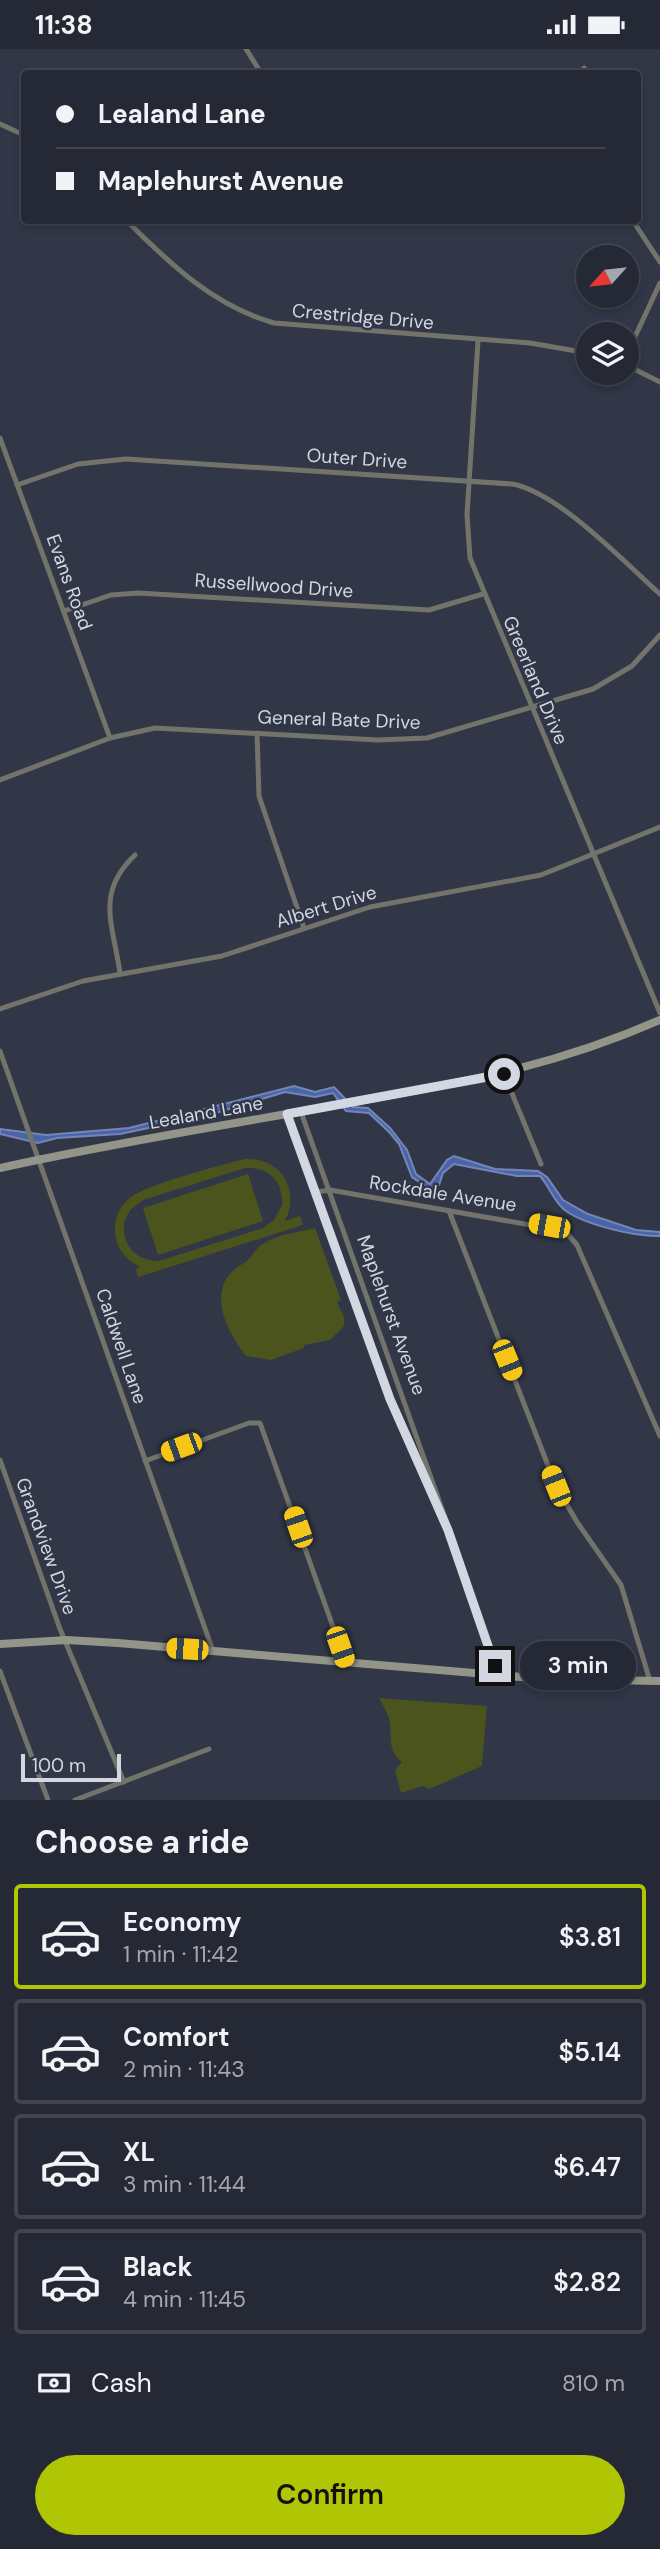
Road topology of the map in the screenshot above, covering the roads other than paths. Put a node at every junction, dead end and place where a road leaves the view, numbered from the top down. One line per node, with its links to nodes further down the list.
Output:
1 (246, 49): 2 (street)
2 (259, 70)
3 (0, 124): 4 (street)
4 (21, 134)
5 (130, 224): 10 (street, Crestridge Drive)
6 (635, 224): 7 (street)
7 (660, 262)
8 (660, 283): 9 (street)
9 (639, 328)
10 (478, 341): 11 (street, Crestridge Drive); 15 (street, Greerland Drive)
11 (576, 351)
12 (639, 372): 13 (street)
13 (660, 382)
14 (0, 438): 16 (street, Evans Road)
15 (470, 480): 16 (street, Outer Drive); 17 (street, Greerland Drive); 18 (street, Outer Drive)
16 (17, 485): 19 (street, Evans Road)
17 (483, 594): 19 (street, Russellwood Drive); 21 (street, Greerland Drive)
18 (660, 594)
19 (64, 611): 23 (street, Evans Road)
20 (660, 635): 21 (street, General Bate Drive)
21 (531, 708): 22 (street, General Bate Drive); 27 (street, Greerland Drive)
22 (257, 733): 23 (street, General Bate Drive); 28 (street)
23 (110, 738): 24 (street, General Bate Drive)
24 (0, 780)
25 (660, 827): 27 (street, Albert Drive)
26 (135, 855): 29 (street)
27 (593, 855): 28 (street, Albert Drive); 31 (street, Greerland Drive)
28 (304, 928): 29 (street, Albert Drive)
29 (120, 973): 30 (street, Albert Drive)
30 (0, 1009)
31 (660, 1013)
32 (660, 1020): 34 (street, Lealand Lane)
33 (0, 1051): 37 (street, Caldwell Lane)
34 (504, 1074): 35 (street, Lealand Lane); 38 (street)
35 (301, 1112): 36 (street, Lealand Lane); 40 (street, Maplehurst Avenue)
36 (287, 1114): 37 (street, Lealand Lane); 41 (street, Maplehurst Avenue)
37 (38, 1160): 39 (street, Lealand Lane); 45 (street, Caldwell Lane)
38 (541, 1164)
39 (0, 1168)
40 (330, 1190): 41 (street, Rockdale Avenue); 42 (street, Rockdale Avenue); 46 (street, Maplehurst Avenue)
41 (316, 1192): 46 (street, Maplehurst Avenue)
42 (449, 1211): 43 (street, Rockdale Avenue); 53 (street)
43 (660, 1436)
44 (0, 1460): 47 (street, Grandview Drive)
45 (145, 1461): 49 (street, Caldwell Lane); 50 (street)
46 (448, 1530): 52 (street, Maplehurst Avenue)
47 (67, 1640): 48 (street); 49 (street); 56 (street, Grandview Drive)
48 (0, 1644)
49 (213, 1651): 50 (street)
50 (346, 1663): 52 (street)
51 (0, 1671): 57 (street)
52 (498, 1675): 53 (street)
53 (650, 1681): 54 (street)
54 (660, 1681)
55 (209, 1749): 56 (street)
56 (124, 1782): 58 (street)
57 (48, 1800)
58 (75, 1800)

